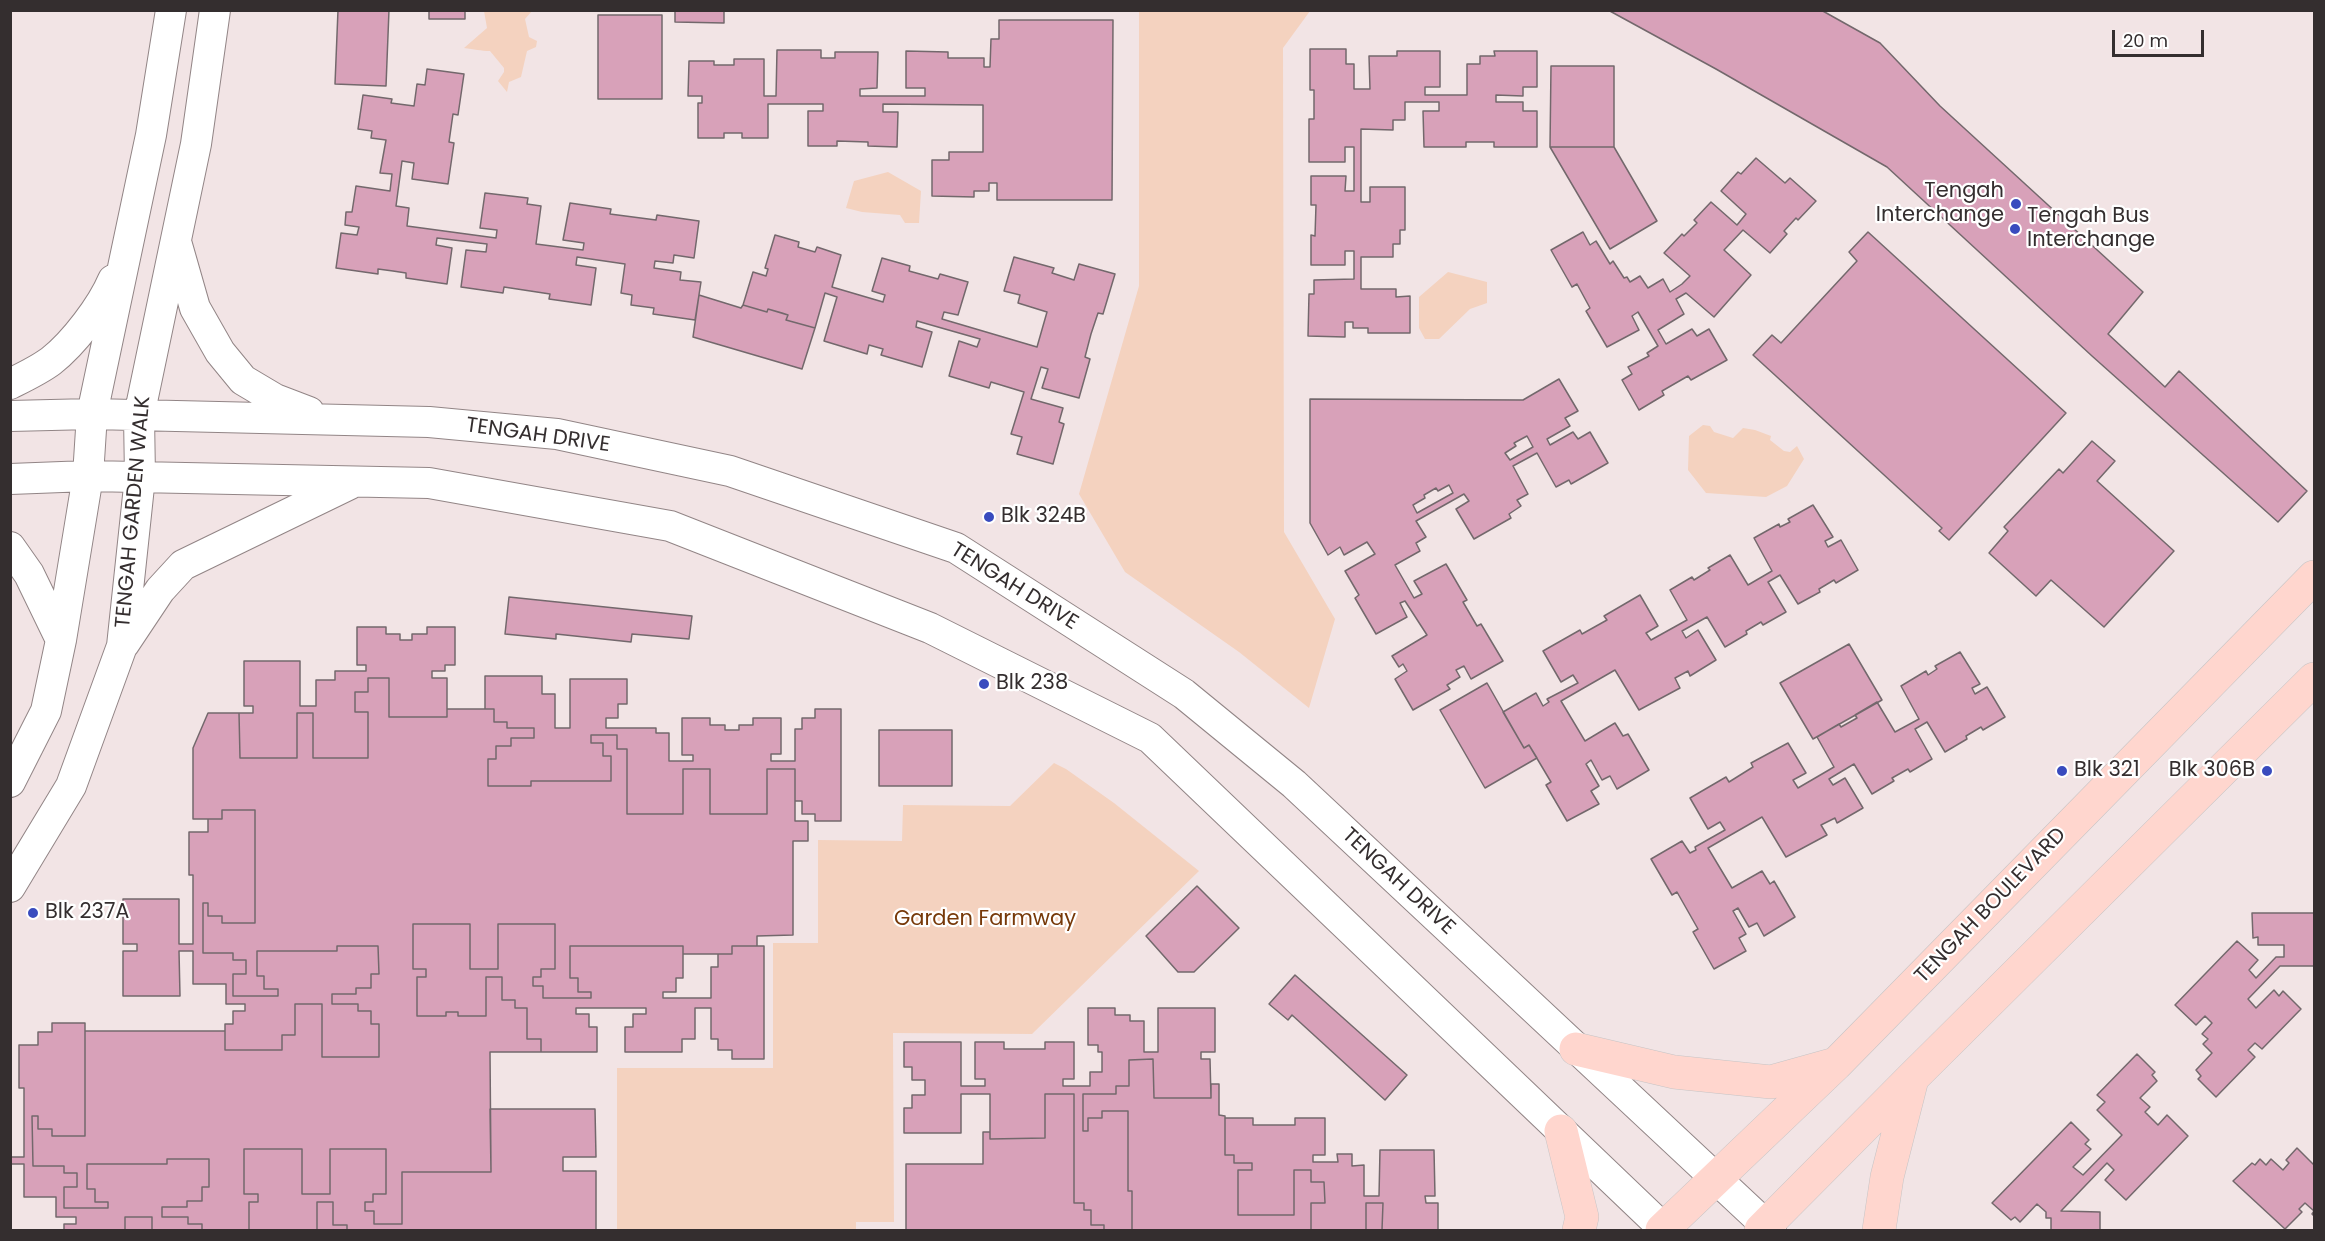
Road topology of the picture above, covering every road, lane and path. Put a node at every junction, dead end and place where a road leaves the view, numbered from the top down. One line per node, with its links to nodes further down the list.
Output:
1 (171, 10): 3 (street)
2 (215, 10): 4 (street, TENGAH GARDEN WALK)
3 (129, 243): 5 (street); 6 (street)
4 (176, 243): 8 (street, TENGAH GARDEN WALK); 9 (street)
5 (10, 384)
6 (92, 414): 7 (street, TENGAH DRIVE); 8 (street, TENGAH DRIVE); 10 (street)
7 (10, 416)
8 (139, 416): 9 (street, TENGAH DRIVE); 11 (street, TENGAH GARDEN WALK)
9 (328, 420): 21 (street, TENGAH DRIVE)
10 (88, 476): 11 (street); 12 (street); 16 (street)
11 (140, 477): 13 (street); 17 (street, TENGAH GARDEN WALK)
12 (10, 479)
13 (356, 481): 17 (street); 24 (street)
14 (10, 547): 16 (street)
15 (2314, 577): 22 (main road, TENGAH BOULEVARD)
16 (61, 640): 19 (street)
17 (122, 646): 20 (street, TENGAH GARDEN WALK)
18 (2314, 679): 23 (main road)
19 (10, 782)
20 (10, 887)
21 (1575, 1049): 22 (main road); 25 (street, TENGAH DRIVE)
22 (1836, 1064): 25 (main road, TENGAH BOULEVARD)
23 (1913, 1077): 26 (main road); 29 (main road)
24 (1561, 1131): 27 (main road); 28 (street)
25 (1715, 1180): 26 (street, TENGAH DRIVE); 28 (main road, TENGAH BOULEVARD)
26 (1766, 1229)
27 (1579, 1230)
28 (1663, 1230)
29 (1879, 1230)

